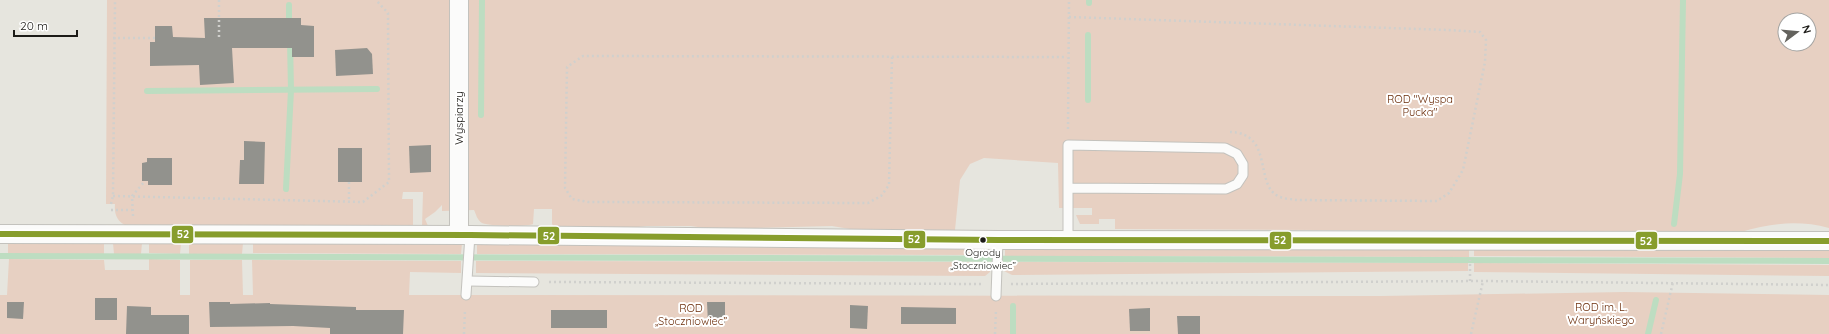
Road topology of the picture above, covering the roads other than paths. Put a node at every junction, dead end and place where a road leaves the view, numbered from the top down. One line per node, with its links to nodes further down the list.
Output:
1 (459, 0): 4 (street, Wyspiarzy)
2 (1068, 188): 2 (lane); 5 (lane)
3 (0, 234): 4 (street)
4 (466, 238): 7 (street); 8 (lane)
5 (1068, 240): 6 (street); 7 (street)
6 (1829, 241)
7 (998, 244): 11 (lane)
8 (468, 278): 9 (lane); 10 (lane)
9 (534, 282)
10 (466, 295)
11 (996, 296)

